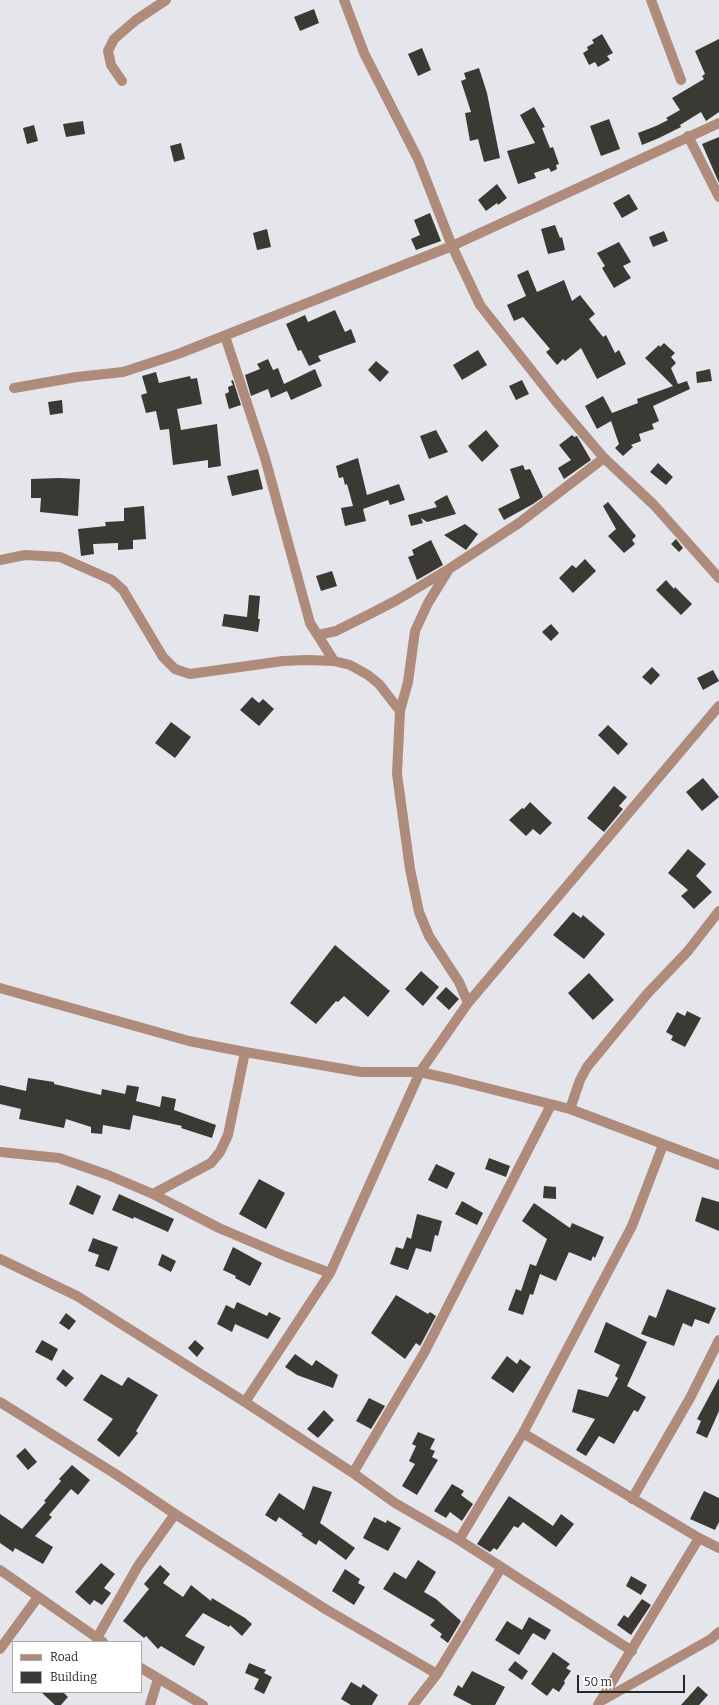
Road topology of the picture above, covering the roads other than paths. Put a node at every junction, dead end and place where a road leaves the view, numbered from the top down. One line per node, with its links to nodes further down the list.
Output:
1 (166, 0): 5 (street)
2 (344, 0): 9 (street)
3 (651, 0): 4 (street)
4 (681, 80)
5 (122, 81)
6 (719, 123): 7 (street)
7 (688, 136): 8 (street); 9 (street)
8 (719, 197)
9 (452, 246): 10 (street); 12 (street)
10 (225, 336): 11 (street); 16 (street)
11 (14, 388)
12 (604, 458): 14 (street); 15 (street)
13 (0, 560): 17 (street)
14 (449, 569): 16 (street); 19 (street)
15 (719, 578)
16 (318, 635): 17 (street)
17 (334, 661): 19 (street)
18 (719, 706): 22 (street)
19 (400, 711): 22 (street)
20 (719, 911): 26 (street)
21 (0, 988): 23 (street)
22 (468, 1003): 24 (street)
23 (245, 1052): 24 (street); 30 (street)
24 (420, 1072): 25 (street); 32 (street)
25 (551, 1105): 26 (street); 37 (street)
26 (570, 1109): 27 (street)
27 (663, 1145): 29 (street); 36 (street)
28 (0, 1152): 30 (street)
29 (719, 1165)
30 (153, 1194): 32 (street)
31 (0, 1259): 35 (street)
32 (330, 1272): 35 (street)
33 (719, 1340): 38 (street)
34 (0, 1402): 39 (street)
35 (245, 1402): 37 (street)
36 (523, 1433): 38 (street); 41 (street)
37 (354, 1473): 41 (street)
38 (632, 1499): 40 (street)
39 (175, 1514): 47 (street); 51 (street)
40 (699, 1538): 42 (street); 49 (street)
41 (459, 1540): 43 (street)
42 (719, 1548)
43 (501, 1568): 49 (street); 51 (street)
44 (0, 1570): 45 (street)
45 (38, 1597): 47 (street); 48 (street)
46 (719, 1632): 53 (street)
47 (100, 1640)
48 (0, 1649)
49 (632, 1651): 53 (street)
50 (142, 1669): 52 (street)
51 (437, 1674): 56 (street)
52 (158, 1679): 54 (street); 55 (street)
53 (599, 1703)
54 (150, 1705)
55 (203, 1705)
56 (413, 1705)

